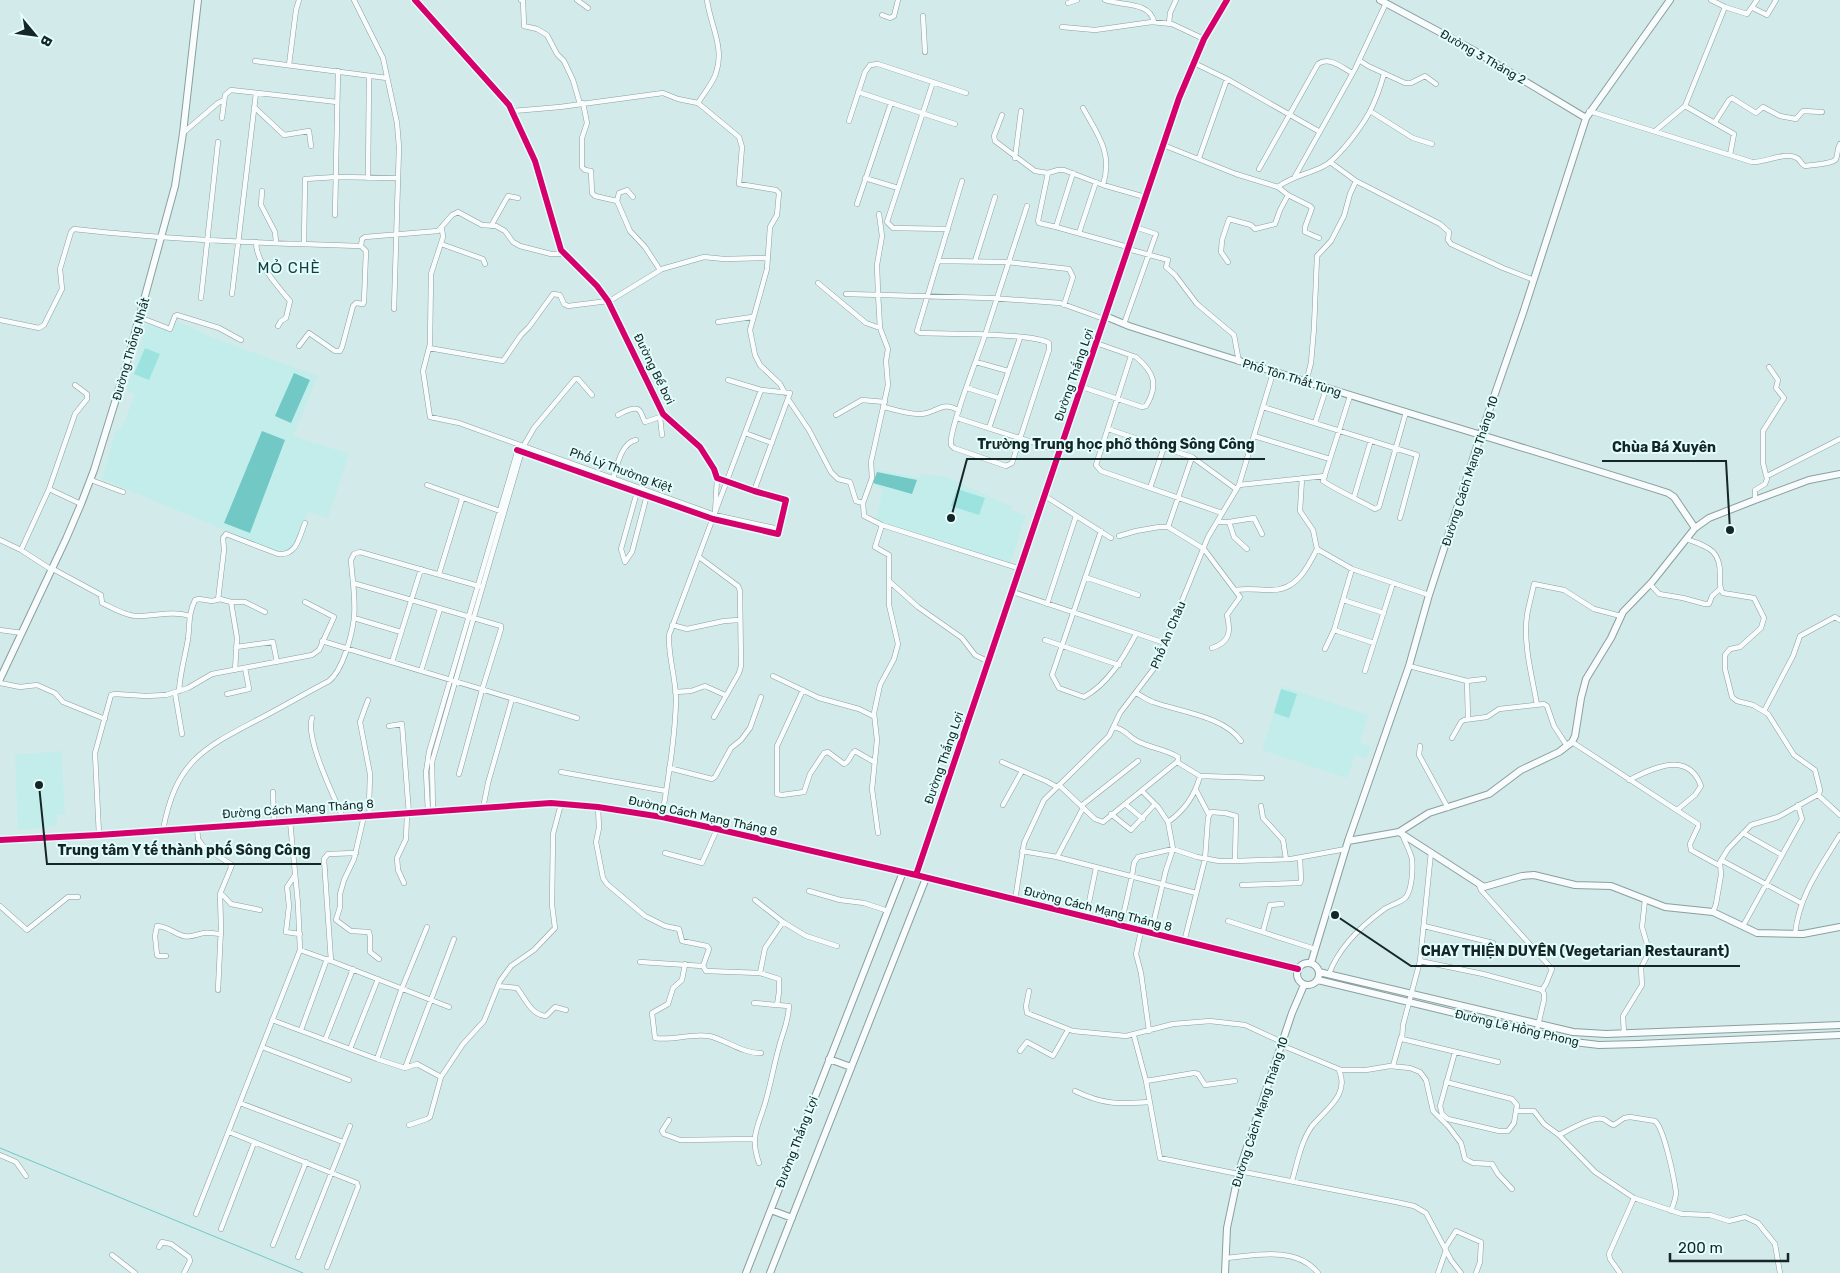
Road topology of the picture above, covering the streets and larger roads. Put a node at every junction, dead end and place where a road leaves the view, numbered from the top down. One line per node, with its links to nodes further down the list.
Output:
1 (198, 0): 65 (street, Đường Thống Nhất)
2 (299, 0): 32 (street)
3 (416, 0): 52 (street)
4 (522, 0): 48 (street)
5 (577, 0): 20 (street)
6 (708, 0): 46 (street)
7 (898, 0): 22 (street)
8 (1077, 0): 18 (street)
9 (1105, 0): 24 (street)
10 (1176, 0): 25 (street)
11 (1226, 0): 27 (street, Đường Thắng Lợi)
12 (1670, 0): 58 (street, Đường Cách Mạng Tháng 10)
13 (1711, 0): 19 (street)
14 (1757, 0): 21 (street)
15 (1776, 0): 21 (street)
16 (356, 1): 37 (street)
17 (1383, 2): 29 (street); 58 (street, Đường 3 Tháng 2)
18 (1068, 3)
19 (1725, 7): 21 (street); 49 (street)
20 (588, 8)
21 (1753, 8)
22 (882, 16)
23 (923, 16): 28 (street)
24 (1154, 22): 25 (street); 26 (street)
25 (1169, 24): 27 (street)
26 (1062, 27)
27 (1204, 40): 31 (street, Đường Thắng Lợi)
28 (925, 52)
29 (1359, 60): 34 (street); 35 (street)
30 (254, 61): 32 (street)
31 (1194, 63): 38 (street); 70 (street, Đường Thắng Lợi)
32 (289, 65): 33 (street)
33 (338, 72): 36 (street); 45 (street)
34 (1352, 73): 57 (street); 66 (street)
35 (1384, 74): 40 (street); 54 (street)
36 (369, 76): 37 (street); 81 (street)
37 (387, 78): 82 (street)
38 (1227, 79): 57 (street); 74 (street)
39 (932, 82): 41 (street); 43 (street); 56 (street)
40 (1436, 84)
41 (858, 92): 47 (street); 61 (street)
42 (256, 93): 44 (street); 45 (street); 50 (street)
43 (966, 93)
44 (224, 100): 60 (street); 65 (street)
45 (337, 102): 80 (street)
46 (698, 103): 48 (street); 121 (street)
47 (891, 103): 56 (street); 83 (street)
48 (581, 104): 52 (street); 97 (street)
49 (1685, 106): 62 (street); 64 (street)
50 (254, 107): 71 (street); 112 (street)
51 (1083, 108): 88 (street)
52 (513, 111): 119 (street)
53 (1022, 111): 73 (street)
54 (1370, 111): 68 (street); 76 (street)
55 (1822, 112): 62 (street)
56 (923, 113): 63 (street); 90 (street)
57 (1289, 114): 66 (street); 77 (street)
58 (1587, 115): 64 (street); 128 (street, Đường Cách Mạng Tháng 10)
59 (1002, 116): 73 (street)
60 (222, 118)
61 (849, 121)
62 (1715, 122): 72 (street)
63 (955, 124)
64 (1655, 131): 72 (street)
65 (184, 132): 109 (street, Đường Thống Nhất)
66 (1320, 132): 84 (street)
67 (218, 142): 111 (street)
68 (1432, 144)
69 (1840, 144): 75 (street)
70 (1163, 145): 74 (street); 95 (street, Đường Thắng Lợi)
71 (310, 146)
72 (1730, 155): 75 (street)
73 (1015, 158): 78 (street)
74 (1199, 158): 89 (street)
75 (1838, 160)
76 (1330, 162): 84 (street); 86 (street)
77 (1259, 169)
78 (1048, 173): 79 (street); 103 (street)
79 (1073, 173): 87 (street); 103 (street)
80 (336, 177): 81 (street); 101 (street); 115 (street)
81 (368, 178): 82 (street)
82 (398, 178): 108 (street)
83 (866, 178): 90 (street); 98 (street)
84 (1294, 178): 89 (street)
85 (962, 181): 106 (street)
86 (1356, 181): 128 (street); 160 (street)
87 (1096, 182): 88 (street); 107 (street)
88 (1103, 184): 95 (street)
89 (1278, 186): 92 (street)
90 (898, 188): 106 (street)
91 (262, 191): 114 (street)
92 (1288, 195): 110 (street); 125 (street)
93 (633, 197): 97 (street)
94 (995, 197): 123 (street)
95 (1145, 197): 104 (street, Đường Thắng Lợi)
96 (518, 198): 102 (street)
97 (617, 201): 127 (street)
98 (856, 204)
99 (1027, 206): 124 (street)
100 (879, 214): 132 (street)
101 (336, 216)
102 (491, 226): 105 (street); 119 (street)
103 (1056, 227): 107 (street)
104 (1135, 227): 118 (street, Đường Thắng Lợi); 120 (street)
105 (442, 229): 108 (street); 116 (street)
106 (948, 229): 122 (street)
107 (1079, 233): 118 (street)
108 (400, 234): 117 (street); 138 (street)
109 (162, 237): 111 (street); 139 (street, Đường Thống Nhất); 142 (street)
110 (1319, 238)
111 (206, 240): 112 (street); 134 (street)
112 (238, 241): 113 (street); 130 (street)
113 (256, 242): 114 (street); 145 (street)
114 (276, 242): 115 (street)
115 (304, 244): 117 (street)
116 (441, 244): 126 (street); 152 (street)
117 (361, 246): 151 (street)
118 (1128, 248): 120 (street); 141 (street, Đường Thắng Lợi)
119 (564, 254): 136 (street, Đường Bể bơi)
120 (1148, 255): 144 (street); 155 (street)
121 (768, 258): 127 (street); 140 (street)
122 (938, 260): 123 (street); 133 (street)
123 (975, 261): 124 (street)
124 (1008, 262): 135 (street); 137 (street)
125 (1228, 262)
126 (485, 264)
127 (660, 270): 136 (street)
128 (1534, 280): 185 (street, Đường Cách Mạng Tháng 10)
129 (818, 282): 146 (street)
130 (232, 294)
131 (846, 294): 132 (street)
132 (878, 295): 133 (street); 146 (street)
133 (928, 296): 135 (street); 147 (street)
134 (201, 298)
135 (997, 298): 137 (street); 147 (street)
136 (608, 301): 152 (street); 177 (street, Đường Bể bơi)
137 (1064, 305): 141 (street)
138 (394, 309)
139 (139, 317): 149 (street); 205 (street, Đường Thống Nhất)
140 (752, 317): 143 (street); 166 (street)
141 (1105, 318): 144 (street, Phố Tôn Thất Tùng); 150 (street, Đường Thắng Lợi)
142 (0, 320)
143 (718, 322)
144 (1124, 324): 155 (street, Phố Tôn Thất Tùng)
145 (278, 326)
146 (880, 328): 172 (street)
147 (985, 335): 148 (street); 154 (street)
148 (1020, 338): 157 (street); 188 (street)
149 (241, 340)
150 (1096, 343): 153 (street); 162 (street, Đường Thắng Lợi)
151 (299, 346)
152 (429, 348): 194 (street, Phố Lý Thường Kiệt)
153 (1131, 356): 170 (street); 170 (street)
154 (976, 362): 157 (street); 163 (street)
155 (1239, 362): 158 (street, Phố Tôn Thất Tùng)
156 (1769, 367): 201 (street)
157 (1008, 371): 169 (street)
158 (1273, 373): 160 (street, Phố Tôn Thất Tùng); 173 (street, Phố An Châu)
159 (728, 380): 165 (street)
160 (1306, 383): 164 (street, Phố Tôn Thất Tùng)
161 (75, 385): 210 (street)
162 (1082, 386): 170 (street); 196 (street, Đường Thắng Lợi)
163 (967, 388): 169 (street); 174 (street)
164 (1326, 389): 168 (street, Phố Tôn Thất Tùng); 180 (street)
165 (761, 390): 166 (street); 184 (street)
166 (785, 393): 171 (street)
167 (592, 395): 194 (street)
168 (1350, 396): 175 (street, Phố Tôn Thất Tùng); 183 (street)
169 (999, 398): 181 (street)
170 (1118, 398): 182 (street)
171 (788, 399): 192 (street); 220 (street)
172 (884, 404): 174 (street); 178 (street); 220 (street)
173 (1263, 407): 180 (street); 187 (street, Phố An Châu)
174 (959, 411): 179 (street)
175 (1406, 412): 185 (street, Phố Tôn Thất Tùng); 195 (street)
176 (618, 414): 177 (street)
177 (662, 415): 186 (street); 202 (street, Đường Bể bơi)
178 (836, 415)
179 (957, 418): 181 (street); 188 (street)
180 (1315, 423): 183 (street)
181 (989, 428): 188 (street)
182 (1108, 428): 193 (street); 209 (street)
183 (1339, 430): 191 (street); 198 (street)
184 (745, 434): 192 (street); 206 (street)
185 (1481, 434): 232 (street, Phố Tôn Thất Tùng); 258 (street, Đường Cách Mạng Tháng 10)
186 (662, 435)
187 (1254, 436): 198 (street); 208 (street, Phố An Châu)
188 (1022, 438): 196 (street)
189 (1840, 439): 201 (street)
190 (636, 440): 204 (street)
191 (1371, 440): 195 (street); 216 (street)
192 (772, 443): 213 (street)
193 (1164, 447): 197 (street); 209 (street)
194 (520, 448): 204 (street, Phố Lý Thường Kiệt); 211 (street, Phố Lý Thường Kiệt); 222 (street)
195 (1396, 448): 216 (street); 226 (street)
196 (1060, 451): 215 (street, Đường Thắng Lợi)
197 (1192, 456): 208 (street); 218 (street)
198 (1330, 459): 200 (street)
199 (1840, 474): 219 (street)
200 (1325, 476): 203 (street); 216 (street)
201 (1766, 476): 219 (street)
202 (717, 478): 206 (street); 225 (street)
203 (1302, 478): 208 (street); 241 (street)
204 (612, 479): 211 (street, Phố Lý Thường Kiệt)
205 (91, 480): 212 (street); 221 (street, Đường Thống Nhất)
206 (727, 482): 213 (street); 225 (street)
207 (427, 485): 217 (street)
208 (1238, 487): 223 (street, Phố An Châu)
209 (1150, 488): 218 (street)
210 (49, 489): 221 (street); 242 (street)
211 (638, 490): 214 (street, Phố Lý Thường Kiệt); 214 (street)
212 (124, 492)
213 (754, 492): 225 (street, Phố Lý Thường Kiệt)
214 (648, 494): 225 (street, Phố Lý Thường Kiệt)
215 (1045, 496): 224 (street); 246 (street, Đường Thắng Lợi)
216 (1354, 497)
217 (462, 498): 222 (street); 248 (street)
218 (1178, 498): 223 (street); 231 (street)
219 (1754, 500): 232 (street)
220 (864, 503): 230 (street)
221 (81, 504): 244 (street, Đường Thống Nhất)
222 (502, 511): 254 (street)
223 (1222, 513): 227 (street, Phố An Châu)
224 (1076, 516): 233 (street); 265 (street)
225 (714, 517): 243 (street)
226 (1400, 518)
227 (1216, 522): 228 (street); 239 (street, Phố An Châu)
228 (1229, 522): 234 (street); 240 (street)
229 (305, 523): 260 (street)
230 (882, 525): 246 (street); 250 (street)
231 (1168, 527): 235 (street); 239 (street)
232 (1695, 528): 237 (street)
233 (1100, 531): 236 (street); 249 (street)
234 (1262, 534)
235 (1118, 536)
236 (1111, 538)
237 (1686, 539): 253 (street); 255 (street)
238 (0, 540): 242 (street)
239 (1204, 548): 256 (street); 284 (street, Phố An Châu)
240 (1247, 549)
241 (1317, 549): 247 (street); 256 (street)
242 (21, 550): 244 (street)
243 (699, 557): 274 (street); 276 (street)
244 (52, 569): 270 (street); 280 (street, Đường Thống Nhất)
245 (421, 569): 248 (street); 251 (street); 261 (street)
246 (1021, 569): 257 (street, Đường Thắng Lợi)
247 (1352, 569): 252 (street); 262 (street)
248 (439, 574): 254 (street)
249 (1085, 578): 259 (street); 268 (street)
250 (889, 581): 293 (street); 317 (street)
251 (353, 583): 261 (street); 273 (street)
252 (1393, 583): 258 (street); 269 (street)
253 (1650, 584): 255 (street); 271 (street)
254 (480, 586): 272 (street)
255 (1720, 589): 316 (street)
256 (1235, 590): 289 (street)
257 (1013, 592): 265 (street); 293 (street, Đường Thắng Lợi)
258 (1429, 594): 295 (street, Đường Cách Mạng Tháng 10)
259 (1138, 595)
260 (218, 600): 263 (street); 270 (street)
261 (411, 600): 266 (street); 279 (street)
262 (1343, 600): 269 (street); 278 (street)
263 (231, 602): 267 (street); 287 (street)
264 (305, 602): 283 (street)
265 (1047, 604): 268 (street)
266 (440, 608): 272 (street); 298 (street)
267 (265, 612)
268 (1073, 612): 281 (street); 286 (street)
269 (1384, 613): 285 (street)
270 (189, 616): 307 (street)
271 (1621, 616): 315 (street); 328 (street)
272 (470, 617): 302 (street); 305 (street)
273 (354, 618): 279 (street); 288 (street)
274 (739, 620): 276 (street); 311 (street)
275 (1840, 620): 316 (street)
276 (672, 625): 308 (street)
277 (0, 630): 280 (street)
278 (1334, 630): 285 (street); 290 (street)
279 (401, 632): 292 (street)
280 (22, 633): 303 (street, Đường Thống Nhất)
281 (1136, 634): 284 (street); 294 (street)
282 (1045, 640): 286 (street)
283 (322, 641): 288 (street); 291 (street)
284 (1165, 643): 309 (street, Phố An Châu)
285 (1374, 643): 299 (street)
286 (1062, 646): 294 (street); 294 (street)
287 (236, 647): 291 (street); 297 (street)
288 (346, 648): 292 (street); 372 (street)
289 (1212, 648)
290 (1325, 649)
291 (277, 662): 296 (street)
292 (392, 662): 298 (street)
293 (989, 662): 397 (street, Đường Thắng Lợi)
294 (1119, 665)
295 (1408, 666): 304 (street); 379 (street, Đường Cách Mạng Tháng 10)
296 (245, 668): 297 (street); 310 (street)
297 (236, 670): 307 (street)
298 (421, 671): 302 (street)
299 (1365, 671)
300 (772, 676): 306 (street)
301 (1484, 679): 304 (street)
302 (452, 680): 305 (street); 358 (street)
303 (0, 681): 321 (street)
304 (1468, 681): 322 (street)
305 (482, 690): 313 (street); 337 (street)
306 (803, 690): 317 (street); 331 (street)
307 (177, 692): 321 (street); 325 (street)
308 (675, 692): 311 (street); 334 (street)
309 (1136, 693): 324 (street, Phố An Châu); 327 (street)
310 (227, 694)
311 (725, 695): 318 (street)
312 (760, 697): 334 (street)
313 (512, 699): 320 (street); 355 (street)
314 (368, 700): 361 (street)
315 (1537, 705): 322 (street); 328 (street)
316 (1764, 711): 346 (street)
317 (873, 716): 331 (street)
318 (714, 717)
319 (312, 718): 365 (street)
320 (577, 718)
321 (106, 719): 376 (street)
322 (1468, 719): 326 (street)
323 (389, 726): 359 (street)
324 (1114, 727): 333 (street); 341 (street, Phố An Châu)
325 (182, 734)
326 (1452, 738)
327 (1241, 741)
328 (1569, 744): 340 (street); 356 (street)
329 (1420, 746): 356 (street)
330 (1138, 761): 354 (street)
331 (874, 762): 374 (street)
332 (1002, 762): 335 (street)
333 (1177, 762): 338 (street); 344 (street)
334 (669, 768): 343 (street)
335 (1022, 771): 341 (street); 350 (street)
336 (561, 772): 343 (street)
337 (459, 774)
338 (1200, 776): 339 (street); 342 (street)
339 (1262, 778)
340 (1629, 780): 357 (street); 357 (street)
341 (1058, 786): 354 (street); 382 (street, Phố An Châu)
342 (1196, 790): 362 (street); 369 (street)
343 (666, 791): 364 (street)
344 (1142, 791): 348 (street); 349 (street)
345 (273, 792): 367 (street)
346 (1818, 796): 351 (street); 363 (street)
347 (561, 804): 353 (street, Đường Cách Mạng Tháng 8); 355 (street, Đường Cách Mạng Tháng 8); 454 (street)
348 (1124, 804): 360 (street); 366 (street)
349 (1155, 804): 366 (street); 369 (street)
350 (1003, 805)
351 (1798, 805): 375 (street); 386 (street)
352 (1261, 806): 390 (street)
353 (598, 807): 364 (street, Đường Cách Mạng Tháng 8); 445 (street)
354 (1082, 807): 360 (street); 387 (street)
355 (483, 808): 358 (street, Đường Cách Mạng Tháng 8)
356 (1448, 808): 373 (street)
357 (1677, 810): 393 (street)
358 (431, 812): 359 (street, Đường Cách Mạng Tháng 8)
359 (408, 814): 361 (street, Đường Cách Mạng Tháng 8); 400 (street)
360 (1111, 814): 366 (street)
361 (367, 815): 365 (street, Đường Cách Mạng Tháng 8); 384 (street)
362 (1209, 815): 389 (street); 392 (street)
363 (1840, 815)
364 (662, 817): 371 (street, Đường Cách Mạng Tháng 8)
365 (343, 818): 368 (street, Đường Cách Mạng Tháng 8)
366 (1142, 818)
367 (274, 821): 368 (street, Đường Cách Mạng Tháng 8); 370 (street, Đường Cách Mạng Tháng 8)
368 (290, 821): 396 (street)
369 (1168, 822): 380 (street)
370 (197, 827): 372 (street, Đường Cách Mạng Tháng 8); 406 (street)
371 (717, 829): 385 (street); 395 (street, Đường Cách Mạng Tháng 8)
372 (163, 830): 376 (street, Đường Cách Mạng Tháng 8)
373 (1401, 832): 379 (street); 383 (street); 450 (street)
374 (878, 833)
375 (1743, 833): 386 (street); 391 (street)
376 (98, 835): 378 (street, Đường Cách Mạng Tháng 8)
377 (1840, 835): 412 (street)
378 (0, 840)
379 (1348, 841): 381 (street, Đường Cách Mạng Tháng 10)
380 (1173, 849): 389 (street); 398 (street); 401 (street)
381 (1346, 849): 388 (street); 436 (street, Đường Cách Mạng Tháng 10)
382 (1022, 851): 387 (street); 410 (street, Phố An Châu)
383 (1430, 852): 404 (street); 422 (street)
384 (356, 853): 439 (street); 440 (street)
385 (666, 853)
386 (1782, 855): 402 (street)
387 (1057, 857): 394 (street)
388 (1300, 858): 390 (street); 403 (street)
389 (1205, 859): 392 (street); 407 (street)
390 (1286, 859): 392 (street)
391 (1721, 860): 393 (street); 402 (street)
392 (1235, 861)
393 (1720, 866): 417 (street)
394 (1096, 868): 398 (street); 418 (street)
395 (904, 872): 397 (street, Đường Cách Mạng Tháng 8); 416 (street, Đường Thắng Lợi)
396 (295, 874): 430 (street); 430 (street)
397 (916, 875): 399 (street, Đường Cách Mạng Tháng 8)
398 (1132, 876): 401 (street); 421 (street)
399 (926, 878): 410 (street, Đường Cách Mạng Tháng 8); 492 (street, Đường Thắng Lợi)
400 (404, 883)
401 (1163, 884): 407 (street); 428 (street)
402 (1766, 884): 412 (street); 423 (street)
403 (1242, 885)
404 (1479, 885): 411 (street); 457 (street)
405 (809, 891): 416 (street)
406 (221, 893): 415 (street); 429 (street)
407 (1196, 893): 433 (street)
408 (78, 897): 414 (street)
409 (755, 900): 420 (street)
410 (1015, 900): 418 (street, Đường Cách Mạng Tháng 8)
411 (1645, 900): 417 (street); 475 (street)
412 (1801, 903): 431 (street)
413 (1282, 904): 427 (street)
414 (0, 906)
415 (260, 910)
416 (888, 911): 489 (street, Đường Thắng Lợi)
417 (1713, 912): 423 (street)
418 (1086, 918): 421 (street, Đường Cách Mạng Tháng 8)
419 (1228, 920): 427 (street)
420 (783, 922): 435 (street); 449 (street)
421 (1121, 925): 426 (street, Đường Cách Mạng Tháng 8)
422 (1424, 926): 434 (street); 441 (street)
423 (1742, 926): 431 (street)
424 (427, 928): 455 (street)
425 (1840, 928): 431 (street)
426 (1141, 930): 428 (street, Đường Cách Mạng Tháng 8); 471 (street)
427 (1263, 931): 436 (street)
428 (1151, 933): 433 (street, Đường Cách Mạng Tháng 8)
429 (221, 934): 438 (street); 456 (street)
430 (300, 934): 437 (street)
431 (1795, 934)
432 (454, 939): 460 (street)
433 (1184, 942): 447 (street, Đường Cách Mạng Tháng 8)
434 (1493, 943)
435 (837, 946)
436 (1315, 949): 443 (street, Đường Cách Mạng Tháng 10)
437 (300, 950): 440 (street); 466 (street)
438 (166, 956)
439 (379, 959)
440 (329, 960): 446 (street); 469 (street)
441 (1420, 961): 457 (street); 459 (street)
442 (640, 962): 444 (street)
443 (1311, 963): 447 (street); 448 (street)
444 (686, 964): 445 (street); 487 (street)
445 (703, 966): 449 (street)
446 (353, 969): 451 (street); 479 (street)
447 (1298, 969): 453 (street)
448 (1319, 972): 450 (street, Đường Lê Hồng Phong); 452 (street)
449 (760, 973): 463 (street)
450 (1329, 974): 459 (street, Đường Lê Hồng Phong)
451 (378, 979): 455 (street); 484 (street)
452 (1318, 980): 453 (street); 462 (street, Đường Lê Hồng Phong)
453 (1304, 985): 481 (street, Đường Cách Mạng Tháng 10)
454 (498, 986): 465 (street); 495 (street)
455 (402, 988): 460 (street); 488 (street)
456 (218, 990)
457 (1542, 990): 467 (street)
458 (1029, 991): 470 (street)
459 (1412, 994): 462 (street); 467 (street, Đường Lê Hồng Phong)
460 (430, 1000): 464 (street); 493 (street)
461 (754, 1003): 463 (street)
462 (1409, 1003): 474 (street, Đường Lê Hồng Phong); 478 (street)
463 (777, 1004): 509 (street)
464 (449, 1007)
465 (566, 1010)
466 (272, 1020): 469 (street); 483 (street)
467 (1539, 1024): 474 (street); 475 (street, Đường Lê Hồng Phong)
468 (1840, 1025): 472 (street, Đường Lê Hồng Phong)
469 (301, 1030): 479 (street)
470 (1068, 1030): 477 (street); 485 (street)
471 (1148, 1031): 477 (street); 481 (street)
472 (1706, 1031): 473 (street, Đường Lê Hồng Phong); 480 (street)
473 (1638, 1033): 475 (street, Đường Lê Hồng Phong); 482 (street)
474 (1536, 1034): 482 (street, Đường Lê Hồng Phong)
475 (1624, 1034)
476 (1840, 1035): 480 (street, Đường Lê Hồng Phong)
477 (1134, 1036): 497 (street)
478 (1401, 1037): 486 (street); 491 (street)
479 (326, 1040): 484 (street)
480 (1706, 1041): 482 (street, Đường Lê Hồng Phong)
481 (1281, 1043): 494 (street); 516 (street, Đường Cách Mạng Tháng 10)
482 (1638, 1044)
483 (262, 1047): 496 (street); 502 (street)
484 (350, 1049): 488 (street)
485 (1020, 1051)
486 (1455, 1052): 490 (street); 499 (street)
487 (761, 1053)
488 (377, 1059): 493 (street)
489 (830, 1060): 492 (street); 521 (street, Đường Thắng Lợi)
490 (1498, 1062)
491 (1393, 1066): 494 (street); 519 (street)
492 (852, 1067): 524 (street, Đường Thắng Lợi)
493 (405, 1068): 495 (street)
494 (1339, 1070): 518 (street)
495 (441, 1077): 505 (street)
496 (349, 1080)
497 (1146, 1081): 498 (street); 501 (street)
498 (1235, 1081)
499 (1446, 1082): 503 (street); 503 (street)
500 (1075, 1091): 501 (street)
501 (1149, 1102): 516 (street)
502 (240, 1103): 507 (street); 510 (street)
503 (1516, 1111): 508 (street)
504 (669, 1120): 509 (street)
505 (409, 1125)
506 (350, 1126): 510 (street)
507 (229, 1132): 511 (street); 523 (street)
508 (1559, 1135): 520 (street); 522 (street)
509 (754, 1139): 514 (street)
510 (343, 1142): 515 (street)
511 (254, 1143): 513 (street); 525 (street)
512 (0, 1155): 517 (street)
513 (306, 1162): 515 (street); 526 (street)
514 (759, 1163)
515 (331, 1172): 530 (street); 532 (street)
516 (1239, 1172): 518 (street); 531 (street, Đường Cách Mạng Tháng 10)
517 (26, 1176)
518 (1292, 1182): 528 (street)
519 (1512, 1189)
520 (1634, 1198): 522 (street); 542 (street)
521 (771, 1210): 524 (street); 535 (street, Đường Thắng Lợi)
522 (1671, 1211): 543 (street)
523 (196, 1214)
524 (792, 1218): 536 (street, Đường Thắng Lợi)
525 (221, 1229)
526 (273, 1245)
527 (159, 1247): 534 (street)
528 (1446, 1249): 539 (street); 540 (street); 541 (street)
529 (112, 1255): 533 (street)
530 (298, 1257)
531 (1226, 1258): 537 (street, Đường Cách Mạng Tháng 10); 538 (street)
532 (327, 1267)
533 (135, 1273)
534 (184, 1273)
535 (746, 1273)
536 (770, 1273)
537 (1225, 1273)
538 (1318, 1273)
539 (1438, 1273)
540 (1461, 1273)
541 (1476, 1273)
542 (1620, 1273)
543 (1780, 1273)

